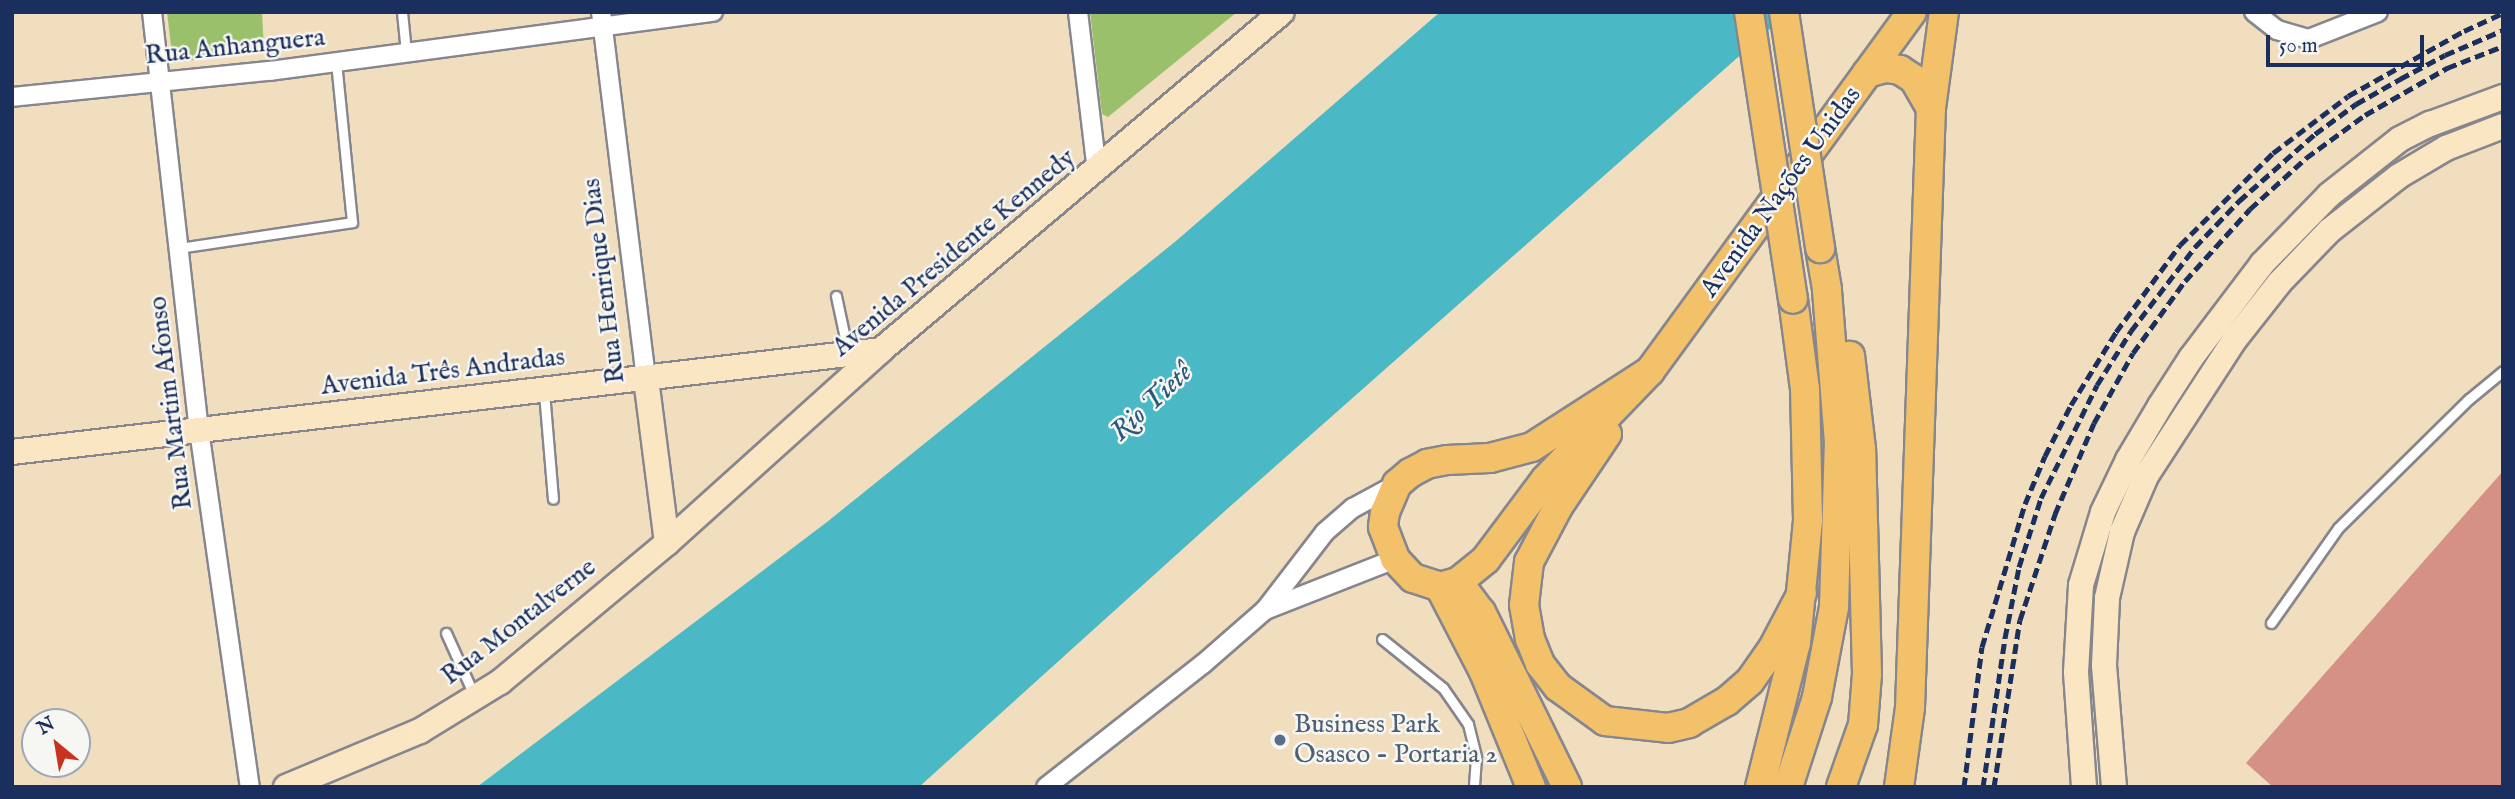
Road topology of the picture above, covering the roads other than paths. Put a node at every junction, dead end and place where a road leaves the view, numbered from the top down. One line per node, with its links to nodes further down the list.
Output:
1 (152, 12): 16 (street, Rua Martim Afonso)
2 (401, 12): 13 (lane)
3 (713, 12): 12 (street, Rua Anhanguera)
4 (1078, 12): 21 (street)
5 (1282, 12): 21 (main road, Avenida Presidente Kennedy)
6 (1749, 12): 41 (main road, bridge)
7 (1784, 12): 23 (main road, bridge)
8 (1912, 12): 15 (main road, Avenida Nações Unidas)
9 (1944, 12): 19 (main road)
10 (2254, 12): 11 (street)
11 (2378, 12)
12 (602, 18): 13 (street, Rua Anhanguera); 29 (street, Rua Henrique Dias)
13 (406, 52): 14 (street, Rua Anhanguera)
14 (336, 62): 16 (street, Rua Anhanguera); 22 (lane)
15 (1867, 73): 19 (main road); 27 (main road, Avenida Nações Unidas)
16 (161, 82): 17 (street, Rua Anhanguera); 22 (street, Rua Martim Afonso)
17 (12, 97)
18 (2503, 97): 57 (main road)
19 (1931, 108): 56 (main road)
20 (2503, 126): 58 (main road)
21 (1097, 172): 25 (main road, Avenida Presidente Kennedy)
22 (179, 248): 31 (street, Rua Martim Afonso)
23 (1827, 289): 54 (main road); 55 (main road)
24 (836, 296): 26 (lane)
25 (881, 350): 26 (main road, Avenida Três Andradas); 38 (main road, Avenida Presidente Kennedy)
26 (849, 354): 29 (main road, Avenida Três Andradas)
27 (1650, 371): 33 (main road, Avenida Nações Unidas); 35 (main road, Avenida Nações Unidas); 37 (main road)
28 (2503, 371): 43 (lane)
29 (646, 379): 30 (main road, Avenida Três Andradas); 38 (main road, Rua Henrique Dias)
30 (543, 391): 31 (main road, Avenida Três Andradas); 36 (lane)
31 (199, 430): 32 (main road, Avenida Três Andradas); 47 (street, Rua Martim Afonso)
32 (12, 452)
33 (1490, 458): 34 (main road, Avenida Nações Unidas); 35 (main road)
34 (1397, 484): 39 (main road); 42 (street)
35 (1533, 493): 37 (main road); 40 (main road, Avenida Nações Unidas)
36 (553, 499)
37 (1543, 533): 41 (main road)
38 (667, 543): 46 (main road, Rua Montalverne)
39 (1395, 559): 40 (main road); 42 (street)
40 (1449, 584): 51 (main road); 52 (main road)
41 (1802, 593): 53 (main road)
42 (1265, 610): 49 (street)
43 (2270, 624)
44 (446, 633): 46 (lane)
45 (1382, 639): 50 (lane)
46 (475, 697): 48 (main road, Rua Montalverne)
47 (250, 787)
48 (286, 787)
49 (1046, 787)
50 (1474, 787)
51 (1531, 787)
52 (1567, 787)
53 (1760, 787)
54 (1788, 787)
55 (1841, 787)
56 (1899, 787)
57 (2084, 787)
58 (2114, 787)

